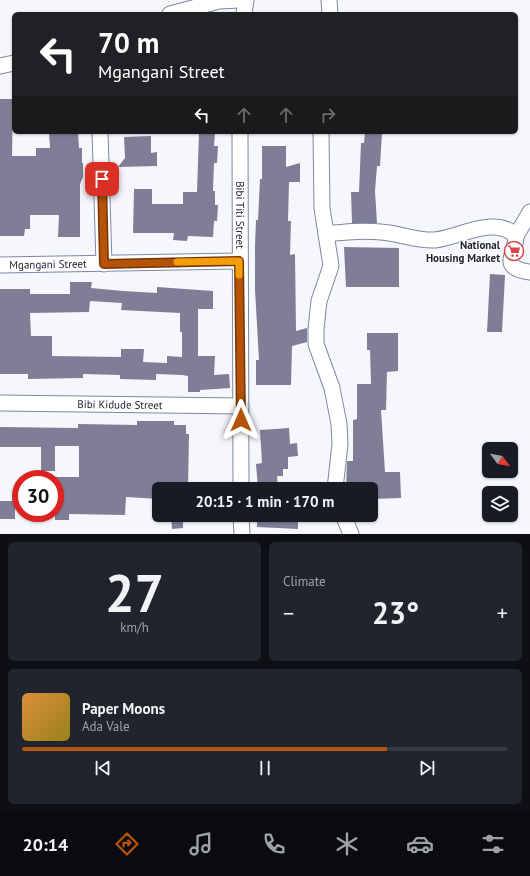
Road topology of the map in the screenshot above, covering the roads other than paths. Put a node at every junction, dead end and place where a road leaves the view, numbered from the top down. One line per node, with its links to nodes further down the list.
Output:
1 (239, 0): 4 (street)
2 (246, 0): 5 (street)
3 (329, 0): 6 (street)
4 (178, 12)
5 (244, 12)
6 (330, 12)
7 (12, 63): 8 (street)
8 (0, 66)
9 (100, 134): 16 (street)
10 (240, 134): 15 (street, Bibi Titi Street)
11 (321, 134): 13 (street)
12 (530, 212): 14 (street)
13 (326, 234): 14 (street); 22 (street)
14 (516, 236): 18 (street)
15 (239, 261): 16 (street, Mgangani Street); 20 (street, Bibi Titi Street)
16 (104, 264): 17 (street, Mgangani Street)
17 (0, 265)
18 (530, 272)
19 (0, 403): 20 (street, Bibi Kidude Street)
20 (241, 406): 21 (street, Bibi Titi Street)
21 (241, 482)
22 (336, 482)
23 (241, 522): 25 (street)
24 (347, 522): 26 (street)
25 (242, 534)
26 (351, 534)

